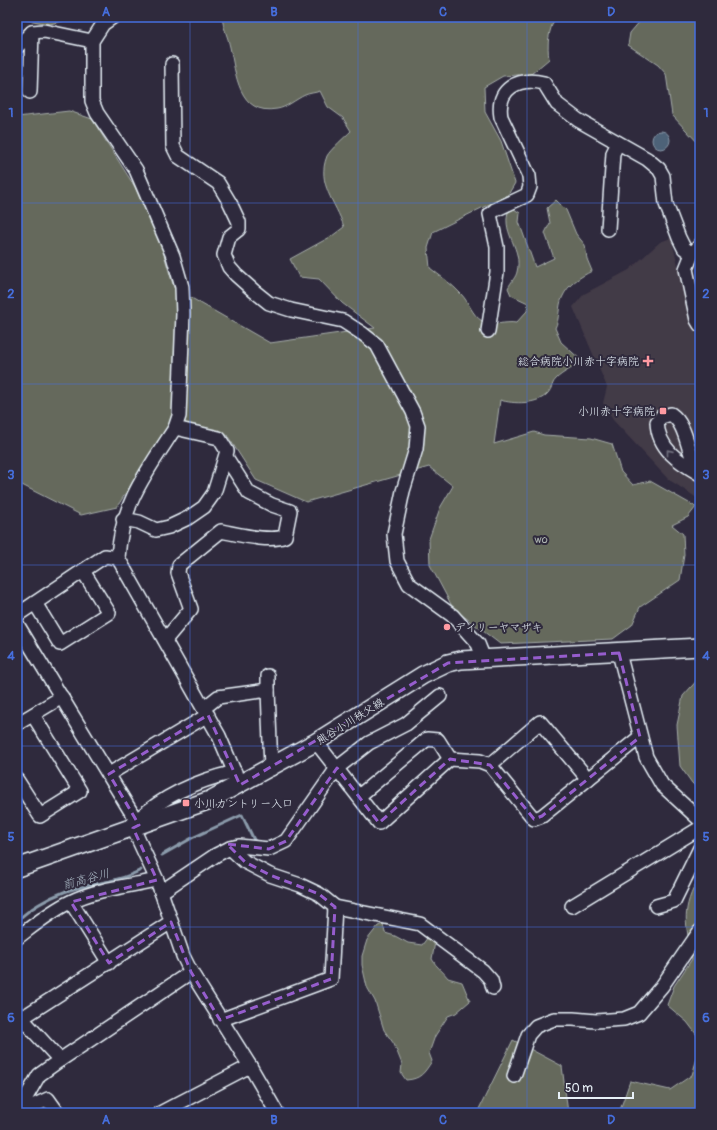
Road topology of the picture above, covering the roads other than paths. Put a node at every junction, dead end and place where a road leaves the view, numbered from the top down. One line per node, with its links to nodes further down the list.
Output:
1 (113, 17): 3 (street)
2 (32, 32): 3 (street); 4 (street); 6 (street)
3 (92, 41): 12 (street)
4 (17, 47)
5 (172, 64): 23 (street)
6 (30, 92)
7 (618, 143): 8 (street); 9 (street); 11 (street)
8 (608, 229)
9 (696, 250): 10 (street)
10 (700, 325)
11 (488, 331)
12 (175, 428): 13 (street); 14 (street)
13 (226, 458): 14 (street); 20 (street)
14 (124, 520): 15 (street)
15 (118, 558): 16 (street); 20 (street)
16 (82, 571): 17 (street); 17 (street)
17 (35, 604): 18 (street)
18 (17, 615)
19 (17, 624): 27 (street)
20 (165, 640): 28 (street)
21 (700, 648): 22 (main road, 熊谷小川秩父線)
22 (619, 653): 23 (main road, 熊谷小川秩父線); 31 (street)
23 (484, 659): 32 (main road, 熊谷小川秩父線)
24 (268, 676): 25 (street)
25 (268, 690): 28 (street); 36 (street)
26 (440, 696): 35 (street)
27 (62, 697): 29 (street); 37 (street)
28 (206, 712): 37 (street); 38 (street)
29 (33, 716): 30 (street); 40 (street)
30 (17, 724)
31 (640, 738): 39 (street); 42 (street)
32 (316, 742): 35 (street); 36 (main road, 熊谷小川秩父線)
33 (450, 759): 34 (street); 41 (street); 41 (street)
34 (490, 765): 39 (street); 39 (street)
35 (337, 768): 41 (street); 45 (street)
36 (271, 769): 38 (main road, 熊谷小川秩父線)
37 (109, 774): 43 (street)
38 (238, 779): 43 (main road, 熊谷小川秩父線)
39 (588, 779)
40 (17, 780)
41 (359, 796)
42 (700, 820)
43 (136, 825): 47 (main road, 熊谷小川秩父線); 48 (street)
44 (700, 828): 50 (street)
45 (230, 848): 48 (street); 52 (street)
46 (700, 848): 51 (street)
47 (17, 868)
48 (159, 886): 49 (street); 53 (street)
49 (70, 902): 55 (street); 56 (street)
50 (572, 906)
51 (656, 906)
52 (335, 908): 58 (street); 60 (street)
53 (171, 922): 56 (street); 57 (street)
54 (700, 931): 63 (street)
55 (17, 938)
56 (108, 963): 59 (street)
57 (191, 972): 60 (street); 61 (street)
58 (493, 988)
59 (20, 1016): 61 (street)
60 (220, 1020): 62 (street)
61 (60, 1060): 64 (street)
62 (250, 1066): 66 (street); 67 (street)
63 (514, 1076)
64 (17, 1113): 65 (street)
65 (58, 1113)
66 (160, 1113)
67 (277, 1113)

